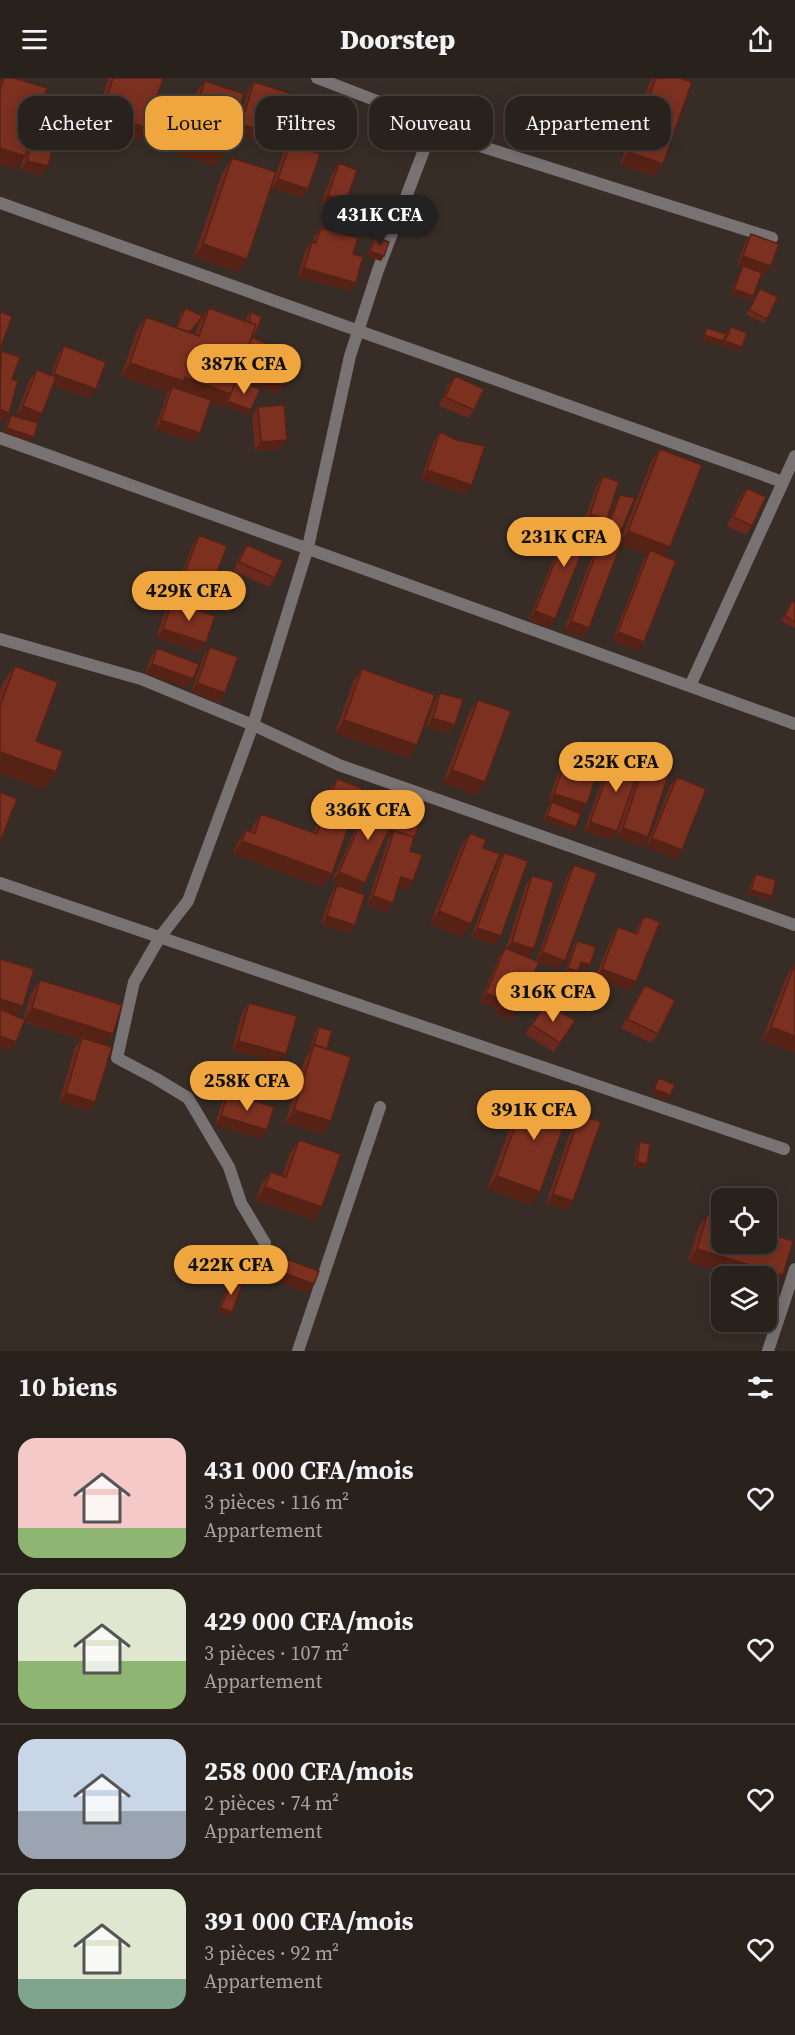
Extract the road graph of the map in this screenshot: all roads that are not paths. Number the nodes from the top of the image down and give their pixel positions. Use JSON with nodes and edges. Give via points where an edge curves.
{"nodes":[{"id":1,"x":317,"y":78,"type":"edge"},
{"id":2,"x":369,"y":98,"type":"edge"},
{"id":3,"x":424,"y":150,"type":"edge"},
{"id":4,"x":493,"y":150,"type":"edge"},
{"id":5,"x":0,"y":203,"type":"edge"},
{"id":6,"x":772,"y":238,"type":"dead end"},
{"id":7,"x":358,"y":331,"type":"junction"},
{"id":8,"x":0,"y":438,"type":"edge"},
{"id":9,"x":795,"y":456,"type":"edge"},
{"id":10,"x":783,"y":482,"type":"junction"},
{"id":11,"x":308,"y":547,"type":"junction"},
{"id":12,"x":0,"y":639,"type":"edge"},
{"id":13,"x":690,"y":686,"type":"junction"},
{"id":14,"x":795,"y":724,"type":"edge"},
{"id":15,"x":253,"y":725,"type":"junction"},
{"id":16,"x":0,"y":883,"type":"edge"},
{"id":17,"x":795,"y":925,"type":"edge"},
{"id":18,"x":160,"y":937,"type":"junction"},
{"id":19,"x":380,"y":1107,"type":"dead end"},
{"id":20,"x":784,"y":1149,"type":"dead end"},
{"id":21,"x":265,"y":1243,"type":"dead end"},
{"id":22,"x":795,"y":1269,"type":"edge"},
{"id":23,"x":298,"y":1351,"type":"edge"},
{"id":24,"x":768,"y":1351,"type":"edge"}],
"edges":[{"from":1,"to":2,"type":"street"},
{"from":3,"to":7,"type":"street"},
{"from":4,"to":6,"type":"street"},
{"from":5,"to":7,"type":"street"},
{"from":7,"to":10,"type":"street"},
{"from":7,"to":11,"type":"street"},
{"from":8,"to":11,"type":"street"},
{"from":9,"to":10,"type":"street"},
{"from":10,"to":13,"type":"street"},
{"from":11,"to":13,"type":"street"},
{"from":11,"to":15,"type":"street"},
{"from":12,"to":15,"type":"street","via":[[141,679]]},
{"from":13,"to":14,"type":"street"},
{"from":15,"to":17,"type":"street","via":[[339,765]]},
{"from":15,"to":18,"type":"street","via":[[188,901]]},
{"from":16,"to":18,"type":"street"},
{"from":18,"to":20,"type":"street"},
{"from":18,"to":21,"type":"street","via":[[134,982],[117,1058],[188,1098],[230,1167],[241,1203]]},
{"from":19,"to":23,"type":"street"},
{"from":22,"to":24,"type":"street"}]}
